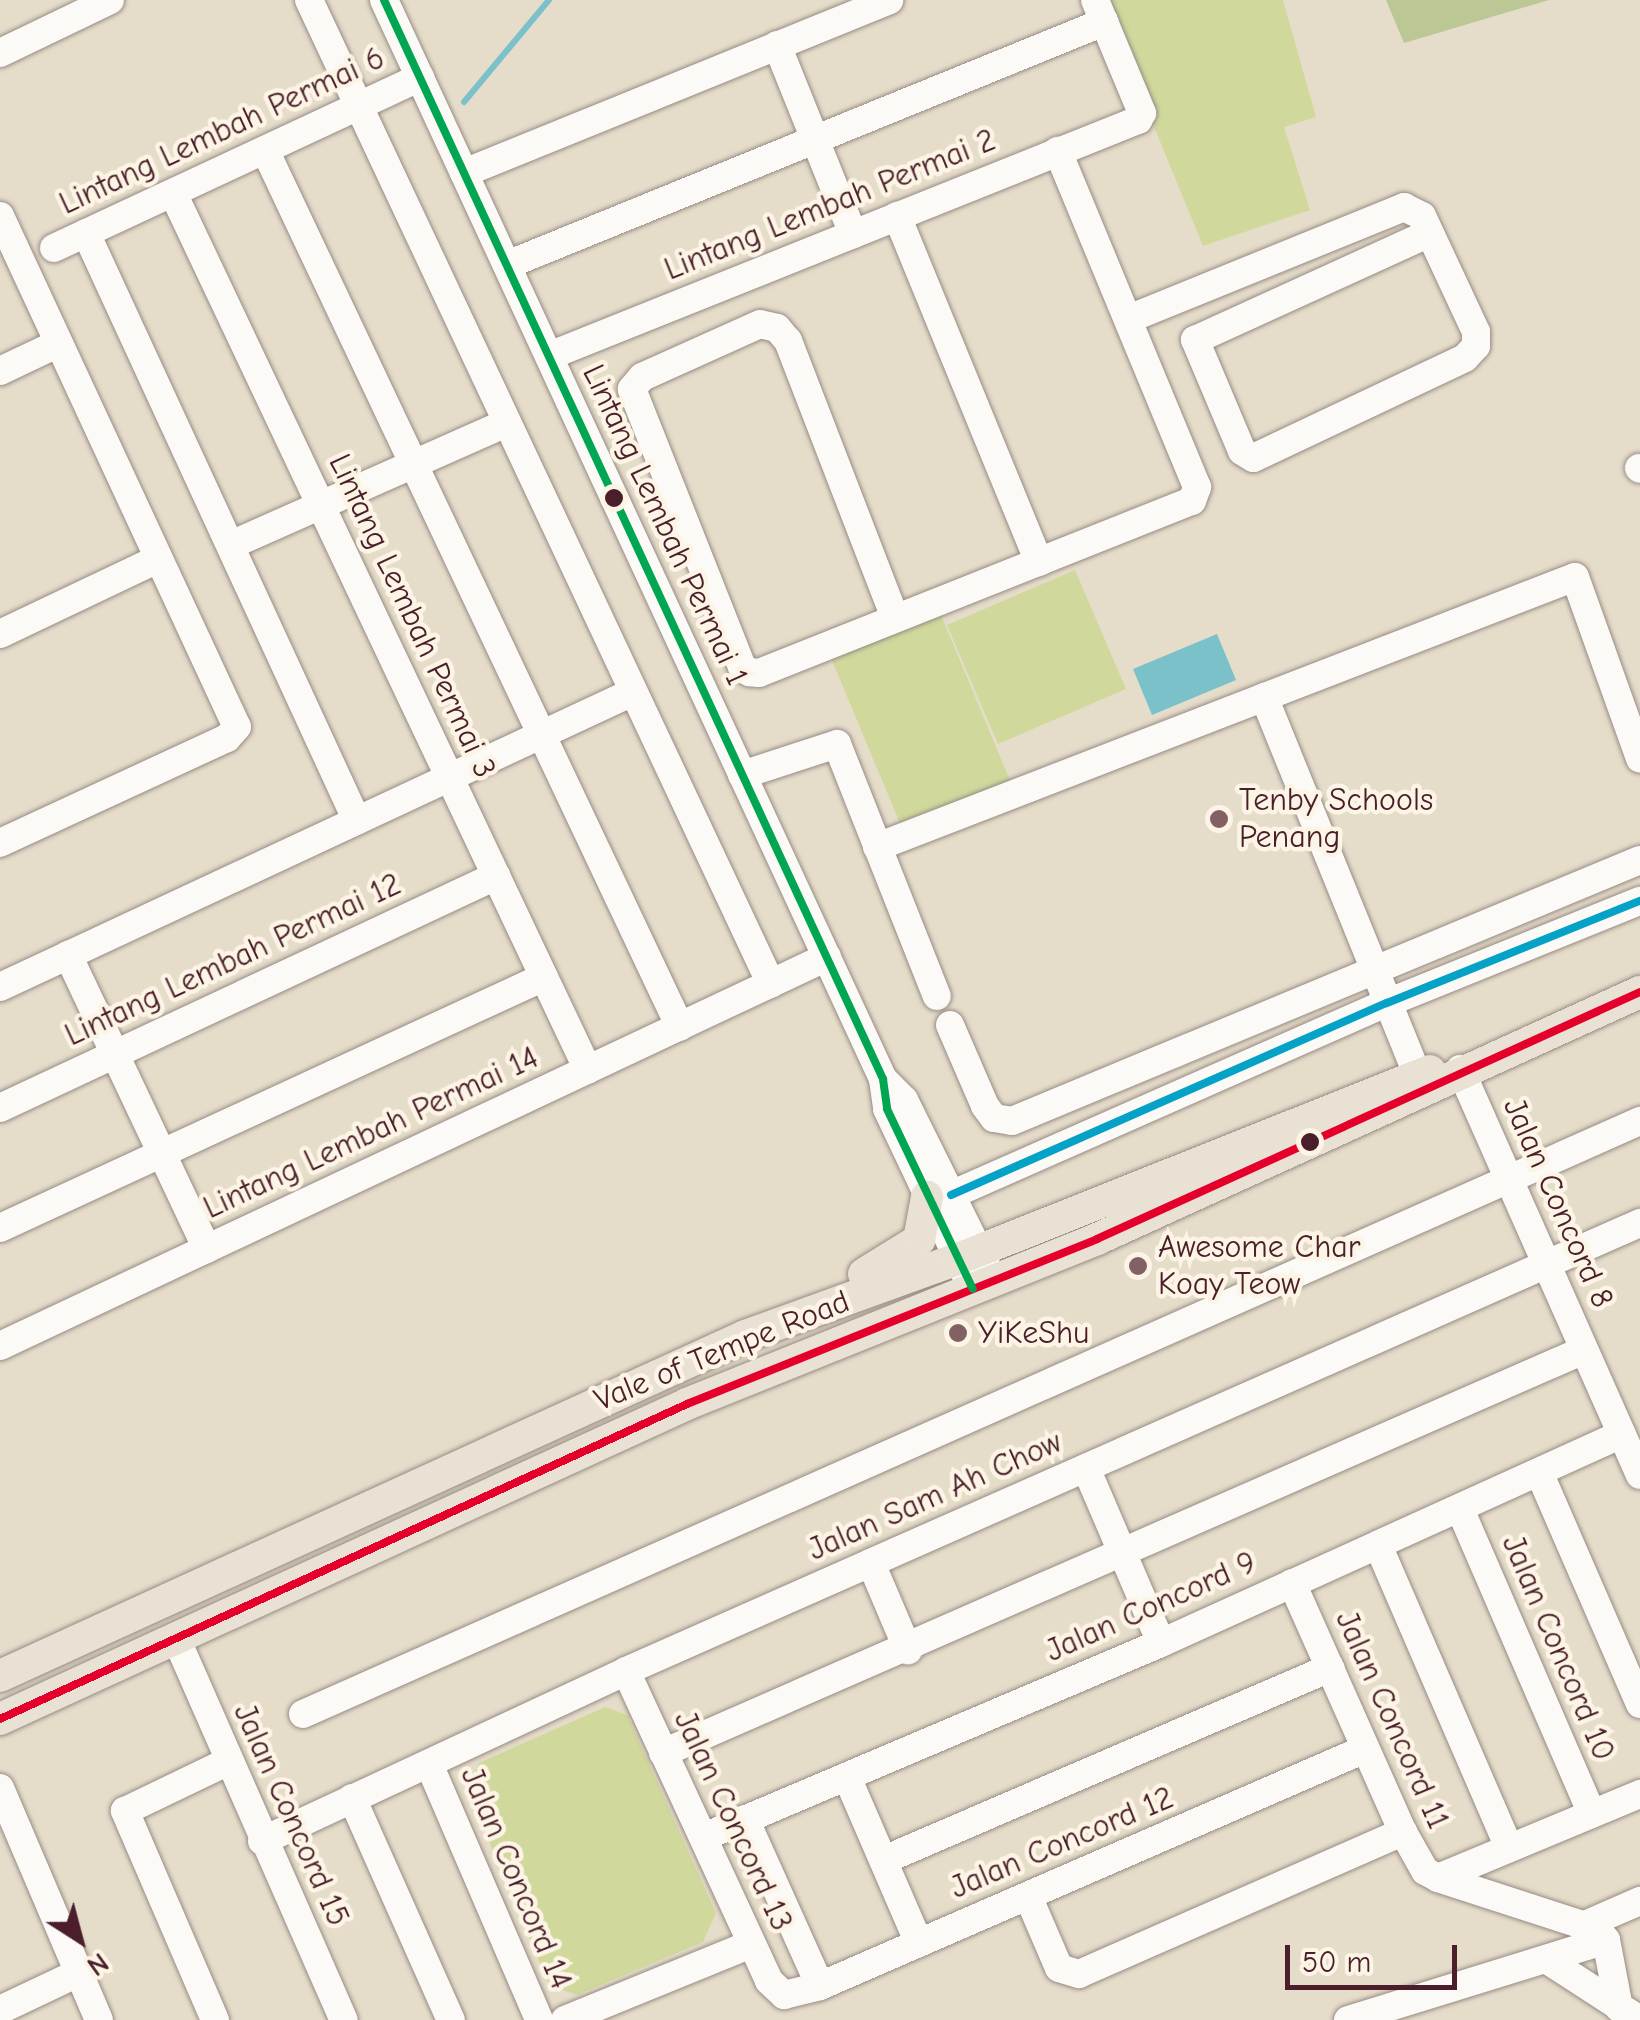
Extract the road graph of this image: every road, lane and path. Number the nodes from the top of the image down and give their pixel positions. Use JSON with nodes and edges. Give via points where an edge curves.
{"nodes":[{"id":1,"x":110,"y":0,"type":"edge"},
{"id":2,"x":309,"y":0,"type":"edge"},
{"id":3,"x":384,"y":0,"type":"edge"},
{"id":4,"x":890,"y":0,"type":"edge"},
{"id":5,"x":1100,"y":11,"type":"edge"},
{"id":6,"x":777,"y":46,"type":"junction"},
{"id":7,"x":0,"y":53,"type":"edge"},
{"id":8,"x":420,"y":77,"type":"junction"},
{"id":9,"x":357,"y":107,"type":"junction"},
{"id":10,"x":815,"y":139,"type":"junction"},
{"id":11,"x":265,"y":150,"type":"junction"},
{"id":12,"x":1058,"y":150,"type":"junction"},
{"id":13,"x":464,"y":173,"type":"junction"},
{"id":14,"x":173,"y":193,"type":"junction"},
{"id":15,"x":0,"y":216,"type":"edge"},
{"id":16,"x":897,"y":216,"type":"junction"},
{"id":17,"x":86,"y":233,"type":"junction"},
{"id":18,"x":1430,"y":233,"type":"junction"},
{"id":19,"x":854,"y":234,"type":"junction"},
{"id":20,"x":54,"y":248,"type":"dead end"},
{"id":21,"x":507,"y":266,"type":"junction"},
{"id":22,"x":1131,"y":318,"type":"junction"},
{"id":23,"x":59,"y":342,"type":"junction"},
{"id":24,"x":548,"y":356,"type":"junction"},
{"id":25,"x":0,"y":372,"type":"edge"},
{"id":26,"x":506,"y":423,"type":"junction"},
{"id":27,"x":413,"y":466,"type":"junction"},
{"id":28,"x":320,"y":504,"type":"junction"},
{"id":29,"x":230,"y":546,"type":"junction"},
{"id":30,"x":158,"y":559,"type":"junction"},
{"id":31,"x":1039,"y":562,"type":"junction"},
{"id":32,"x":895,"y":618,"type":"junction"},
{"id":33,"x":0,"y":634,"type":"edge"},
{"id":34,"x":633,"y":692,"type":"junction"},
{"id":35,"x":1264,"y":697,"type":"junction"},
{"id":36,"x":544,"y":734,"type":"junction"},
{"id":37,"x":1640,"y":759,"type":"edge"},
{"id":38,"x":742,"y":774,"type":"junction"},
{"id":39,"x":450,"y":778,"type":"junction"},
{"id":40,"x":357,"y":821,"type":"junction"},
{"id":41,"x":0,"y":844,"type":"edge"},
{"id":42,"x":878,"y":847,"type":"junction"},
{"id":43,"x":1640,"y":860,"type":"edge"},
{"id":44,"x":496,"y":876,"type":"junction"},
{"id":45,"x":1640,"y":900,"type":"edge"},
{"id":46,"x":1465,"y":933,"type":"junction"},
{"id":47,"x":68,"y":956,"type":"junction"},
{"id":48,"x":827,"y":957,"type":"junction"},
{"id":49,"x":1477,"y":966,"type":"junction"},
{"id":50,"x":1374,"y":970,"type":"junction"},
{"id":51,"x":544,"y":978,"type":"junction"},
{"id":52,"x":771,"y":984,"type":"junction"},
{"id":53,"x":0,"y":986,"type":"edge"},
{"id":54,"x":1640,"y":992,"type":"edge"},
{"id":55,"x":937,"y":996,"type":"dead end"},
{"id":56,"x":1386,"y":1003,"type":"junction"},
{"id":57,"x":950,"y":1025,"type":"dead end"},
{"id":58,"x":680,"y":1027,"type":"junction"},
{"id":59,"x":114,"y":1054,"type":"junction"},
{"id":60,"x":1460,"y":1069,"type":"junction"},
{"id":61,"x":588,"y":1070,"type":"junction"},
{"id":62,"x":1416,"y":1072,"type":"junction"},
{"id":63,"x":0,"y":1108,"type":"edge"},
{"id":64,"x":1640,"y":1120,"type":"edge"},
{"id":65,"x":162,"y":1153,"type":"junction"},
{"id":66,"x":1509,"y":1180,"type":"junction"},
{"id":67,"x":939,"y":1196,"type":"junction"},
{"id":68,"x":1639,"y":1226,"type":"edge"},
{"id":69,"x":0,"y":1228,"type":"edge"},
{"id":70,"x":208,"y":1249,"type":"junction"},
{"id":71,"x":968,"y":1255,"type":"junction"},
{"id":72,"x":1546,"y":1264,"type":"junction"},
{"id":73,"x":983,"y":1285,"type":"junction"},
{"id":74,"x":745,"y":1336,"type":"junction"},
{"id":75,"x":0,"y":1346,"type":"edge"},
{"id":76,"x":1584,"y":1350,"type":"junction"},
{"id":77,"x":1622,"y":1434,"type":"junction"},
{"id":78,"x":1086,"y":1468,"type":"junction"},
{"id":79,"x":1539,"y":1472,"type":"junction"},
{"id":80,"x":1640,"y":1476,"type":"edge"},
{"id":81,"x":1460,"y":1509,"type":"junction"},
{"id":82,"x":1378,"y":1545,"type":"junction"},
{"id":83,"x":1122,"y":1552,"type":"junction"},
{"id":84,"x":871,"y":1563,"type":"junction"},
{"id":85,"x":1292,"y":1583,"type":"junction"},
{"id":86,"x":176,"y":1638,"type":"junction"},
{"id":87,"x":1161,"y":1643,"type":"junction"},
{"id":88,"x":908,"y":1650,"type":"junction"},
{"id":89,"x":1330,"y":1668,"type":"junction"},
{"id":90,"x":626,"y":1671,"type":"junction"},
{"id":91,"x":0,"y":1676,"type":"edge"},
{"id":92,"x":1640,"y":1704,"type":"edge"},
{"id":93,"x":303,"y":1714,"type":"dead end"},
{"id":94,"x":0,"y":1719,"type":"edge"},
{"id":95,"x":1366,"y":1748,"type":"junction"},
{"id":96,"x":664,"y":1753,"type":"junction"},
{"id":97,"x":229,"y":1762,"type":"junction"},
{"id":98,"x":429,"y":1764,"type":"junction"},
{"id":99,"x":847,"y":1776,"type":"junction"},
{"id":100,"x":0,"y":1788,"type":"edge"},
{"id":101,"x":1640,"y":1794,"type":"edge"},
{"id":102,"x":352,"y":1798,"type":"junction"},
{"id":103,"x":1592,"y":1814,"type":"junction"},
{"id":104,"x":745,"y":1819,"type":"junction"},
{"id":105,"x":1403,"y":1832,"type":"junction"},
{"id":106,"x":704,"y":1837,"type":"junction"},
{"id":107,"x":262,"y":1841,"type":"junction"},
{"id":108,"x":1509,"y":1848,"type":"junction"},
{"id":109,"x":884,"y":1860,"type":"junction"},
{"id":110,"x":1438,"y":1878,"type":"junction"},
{"id":111,"x":1028,"y":1896,"type":"junction"},
{"id":112,"x":1640,"y":1901,"type":"edge"},
{"id":113,"x":1596,"y":1932,"type":"junction"},
{"id":114,"x":920,"y":1942,"type":"junction"},
{"id":115,"x":751,"y":1944,"type":"junction"},
{"id":116,"x":1549,"y":1961,"type":"junction"},
{"id":117,"x":80,"y":1972,"type":"junction"},
{"id":118,"x":820,"y":1986,"type":"junction"},
{"id":119,"x":784,"y":1995,"type":"joint"},
{"id":120,"x":0,"y":2010,"type":"edge"},
{"id":121,"x":1629,"y":2014,"type":"edge"},
{"id":122,"x":99,"y":2020,"type":"edge"},
{"id":123,"x":215,"y":2020,"type":"edge"},
{"id":124,"x":344,"y":2020,"type":"edge"},
{"id":125,"x":450,"y":2020,"type":"edge"},
{"id":126,"x":538,"y":2020,"type":"edge"},
{"id":127,"x":565,"y":2020,"type":"edge"},
{"id":128,"x":1348,"y":2020,"type":"edge"}],
"edges":[{"from":1,"to":7,"type":"street"},
{"from":2,"to":9,"type":"street"},
{"from":3,"to":8,"type":"street","name":"Lintang Lembah Permai 1"},
{"from":4,"to":6,"type":"street"},
{"from":5,"to":10,"type":"street"},
{"from":5,"to":12,"type":"street","name":"Lintang Lembah Permai 2","via":[[1142,113]]},
{"from":6,"to":10,"type":"street"},
{"from":6,"to":13,"type":"street"},
{"from":8,"to":9,"type":"street","name":"Lintang Lembah Permai 6"},
{"from":8,"to":13,"type":"street","name":"Lintang Lembah Permai 1"},
{"from":9,"to":11,"type":"street","name":"Lintang Lembah Permai 6"},
{"from":9,"to":26,"type":"street"},
{"from":10,"to":19,"type":"street"},
{"from":10,"to":21,"type":"street"},
{"from":11,"to":14,"type":"street","name":"Lintang Lembah Permai 6"},
{"from":11,"to":27,"type":"street"},
{"from":12,"to":16,"type":"street","name":"Lintang Lembah Permai 2"},
{"from":12,"to":22,"type":"street"},
{"from":13,"to":21,"type":"street","name":"Lintang Lembah Permai 1"},
{"from":14,"to":17,"type":"street","name":"Lintang Lembah Permai 6"},
{"from":14,"to":28,"type":"street","name":"Lintang Lembah Permai 3"},
{"from":15,"to":23,"type":"street"},
{"from":16,"to":19,"type":"street","name":"Lintang Lembah Permai 2"},
{"from":16,"to":31,"type":"street"},
{"from":17,"to":20,"type":"street","name":"Lintang Lembah Permai 6"},
{"from":17,"to":29,"type":"street"},
{"from":18,"to":18,"type":"street","via":[[1195,340],[1246,457],[1465,358],[1476,346]]},
{"from":18,"to":22,"type":"street","via":[[1415,208],[1404,206]]},
{"from":19,"to":24,"type":"street","name":"Lintang Lembah Permai 2"},
{"from":21,"to":24,"type":"street","name":"Lintang Lembah Permai 1"},
{"from":22,"to":31,"type":"street","via":[[1196,494]]},
{"from":23,"to":25,"type":"street"},
{"from":23,"to":30,"type":"street"},
{"from":24,"to":38,"type":"street","name":"Lintang Lembah Permai 1"},
{"from":26,"to":27,"type":"street"},
{"from":26,"to":34,"type":"street"},
{"from":27,"to":28,"type":"street"},
{"from":27,"to":36,"type":"street"},
{"from":28,"to":29,"type":"street"},
{"from":28,"to":39,"type":"street","name":"Lintang Lembah Permai 3"},
{"from":29,"to":40,"type":"street"},
{"from":30,"to":33,"type":"street"},
{"from":30,"to":41,"type":"street","via":[[236,726],[227,738]]},
{"from":31,"to":32,"type":"street"},
{"from":32,"to":32,"type":"street","via":[[759,674],[742,667],[634,402],[632,389],[642,377],[760,324],[776,328],[788,341]]},
{"from":34,"to":36,"type":"street"},
{"from":34,"to":52,"type":"street"},
{"from":35,"to":37,"type":"street","via":[[1574,577]]},
{"from":35,"to":42,"type":"street"},
{"from":35,"to":50,"type":"street"},
{"from":36,"to":39,"type":"street"},
{"from":36,"to":58,"type":"street"},
{"from":38,"to":42,"type":"street","via":[[836,744]]},
{"from":38,"to":48,"type":"street","name":"Lintang Lembah Permai 1"},
{"from":39,"to":40,"type":"street"},
{"from":39,"to":44,"type":"street","name":"Lintang Lembah Permai 3"},
{"from":40,"to":47,"type":"street"},
{"from":42,"to":55,"type":"street"},
{"from":43,"to":46,"type":"street"},
{"from":44,"to":51,"type":"street","name":"Lintang Lembah Permai 3"},
{"from":44,"to":59,"type":"street","name":"Lintang Lembah Permai 12"},
{"from":45,"to":49,"type":"street"},
{"from":46,"to":49,"type":"street"},
{"from":46,"to":50,"type":"street"},
{"from":47,"to":53,"type":"street"},
{"from":47,"to":59,"type":"street"},
{"from":48,"to":52,"type":"street","name":"Lintang Lembah Permai 14"},
{"from":48,"to":67,"type":"street","name":"Lintang Lembah Permai 1","via":[[884,1079],[886,1109]]},
{"from":49,"to":56,"type":"street"},
{"from":50,"to":56,"type":"street"},
{"from":50,"to":57,"type":"street","via":[[1012,1122],[994,1118],[984,1106]]},
{"from":51,"to":61,"type":"street","name":"Lintang Lembah Permai 3"},
{"from":51,"to":65,"type":"street"},
{"from":52,"to":58,"type":"street","name":"Lintang Lembah Permai 14"},
{"from":54,"to":60,"type":"main road","name":"Vale of Tempe Road"},
{"from":56,"to":62,"type":"street"},
{"from":56,"to":67,"type":"street"},
{"from":58,"to":61,"type":"street","name":"Lintang Lembah Permai 14"},
{"from":59,"to":63,"type":"street","name":"Lintang Lembah Permai 12"},
{"from":59,"to":65,"type":"street"},
{"from":60,"to":62,"type":"main road","name":"Vale of Tempe Road"},
{"from":60,"to":66,"type":"street","name":"Jalan Concord 8"},
{"from":60,"to":73,"type":"main road","name":"Vale of Tempe Road","via":[[1420,1094]]},
{"from":61,"to":70,"type":"street","name":"Lintang Lembah Permai 14"},
{"from":62,"to":71,"type":"main road","name":"Vale of Tempe Road"},
{"from":64,"to":66,"type":"street"},
{"from":65,"to":69,"type":"street"},
{"from":65,"to":70,"type":"street"},
{"from":66,"to":72,"type":"street","name":"Jalan Concord 8"},
{"from":66,"to":93,"type":"street"},
{"from":67,"to":71,"type":"street","name":"Lintang Lembah Permai 1"},
{"from":67,"to":74,"type":"main road","via":[[911,1249]]},
{"from":68,"to":72,"type":"street","name":"Jalan Sam Ah Chow"},
{"from":70,"to":75,"type":"street","name":"Lintang Lembah Permai 14"},
{"from":71,"to":73,"type":"street","name":"Lintang Lembah Permai 1"},
{"from":71,"to":74,"type":"main road","name":"Vale of Tempe Road"},
{"from":72,"to":76,"type":"street","name":"Jalan Concord 8"},
{"from":72,"to":78,"type":"street","name":"Jalan Sam Ah Chow"},
{"from":73,"to":86,"type":"main road","name":"Vale of Tempe Road","via":[[687,1404]]},
{"from":74,"to":91,"type":"main road","name":"Vale of Tempe Road"},
{"from":76,"to":77,"type":"street","name":"Jalan Concord 8"},
{"from":76,"to":83,"type":"street"},
{"from":77,"to":79,"type":"street","name":"Jalan Concord 9"},
{"from":77,"to":80,"type":"street","name":"Jalan Concord 8"},
{"from":78,"to":83,"type":"street"},
{"from":78,"to":84,"type":"street","name":"Jalan Sam Ah Chow"},
{"from":79,"to":81,"type":"street","name":"Jalan Concord 9"},
{"from":79,"to":92,"type":"street"},
{"from":81,"to":82,"type":"street","name":"Jalan Concord 9"},
{"from":81,"to":103,"type":"street","name":"Jalan Concord 10"},
{"from":82,"to":85,"type":"street","name":"Jalan Concord 9"},
{"from":82,"to":108,"type":"street"},
{"from":83,"to":87,"type":"street"},
{"from":83,"to":88,"type":"street"},
{"from":84,"to":88,"type":"street"},
{"from":84,"to":90,"type":"street","name":"Jalan Sam Ah Chow"},
{"from":85,"to":87,"type":"street","name":"Jalan Concord 9"},
{"from":85,"to":89,"type":"street","name":"Jalan Concord 11"},
{"from":86,"to":94,"type":"main road","name":"Vale of Tempe Road"},
{"from":86,"to":97,"type":"street","name":"Jalan Concord 15"},
{"from":87,"to":99,"type":"street","name":"Jalan Concord 9"},
{"from":88,"to":96,"type":"street"},
{"from":89,"to":95,"type":"street","name":"Jalan Concord 11"},
{"from":89,"to":109,"type":"street"},
{"from":90,"to":96,"type":"street","name":"Jalan Concord 13"},
{"from":90,"to":98,"type":"street","name":"Jalan Sam Ah Chow"},
{"from":95,"to":105,"type":"street","name":"Jalan Concord 11"},
{"from":95,"to":111,"type":"street","name":"Jalan Concord 12"},
{"from":96,"to":106,"type":"street","name":"Jalan Concord 13"},
{"from":97,"to":107,"type":"street","name":"Jalan Concord 15"},
{"from":97,"to":123,"type":"street","via":[[126,1811]]},
{"from":98,"to":102,"type":"street","name":"Jalan Sam Ah Chow"},
{"from":98,"to":126,"type":"street","name":"Jalan Concord 14"},
{"from":99,"to":104,"type":"street","name":"Jalan Concord 9"},
{"from":99,"to":109,"type":"street"},
{"from":100,"to":117,"type":"street"},
{"from":101,"to":103,"type":"street"},
{"from":102,"to":107,"type":"street","name":"Jalan Sam Ah Chow"},
{"from":102,"to":125,"type":"street"},
{"from":103,"to":108,"type":"street"},
{"from":104,"to":106,"type":"street","name":"Jalan Concord 9"},
{"from":104,"to":118,"type":"street"},
{"from":105,"to":110,"type":"street","name":"Jalan Concord 11","via":[[1425,1871]]},
{"from":105,"to":111,"type":"street","via":[[1079,1974],[1060,1968]]},
{"from":106,"to":115,"type":"street","name":"Jalan Concord 13"},
{"from":107,"to":124,"type":"street","name":"Jalan Concord 15"},
{"from":108,"to":110,"type":"street"},
{"from":109,"to":114,"type":"street"},
{"from":110,"to":113,"type":"street"},
{"from":111,"to":114,"type":"street","name":"Jalan Concord 12"},
{"from":112,"to":113,"type":"street"},
{"from":113,"to":116,"type":"street"},
{"from":113,"to":121,"type":"street"},
{"from":114,"to":118,"type":"street","name":"Jalan Concord 12"},
{"from":115,"to":119,"type":"street","name":"Jalan Concord 13"},
{"from":115,"to":127,"type":"street"},
{"from":116,"to":121,"type":"street"},
{"from":116,"to":128,"type":"street"},
{"from":117,"to":120,"type":"street"},
{"from":117,"to":122,"type":"street"},
{"from":118,"to":119,"type":"street","name":"Jalan Concord 12"}]}
